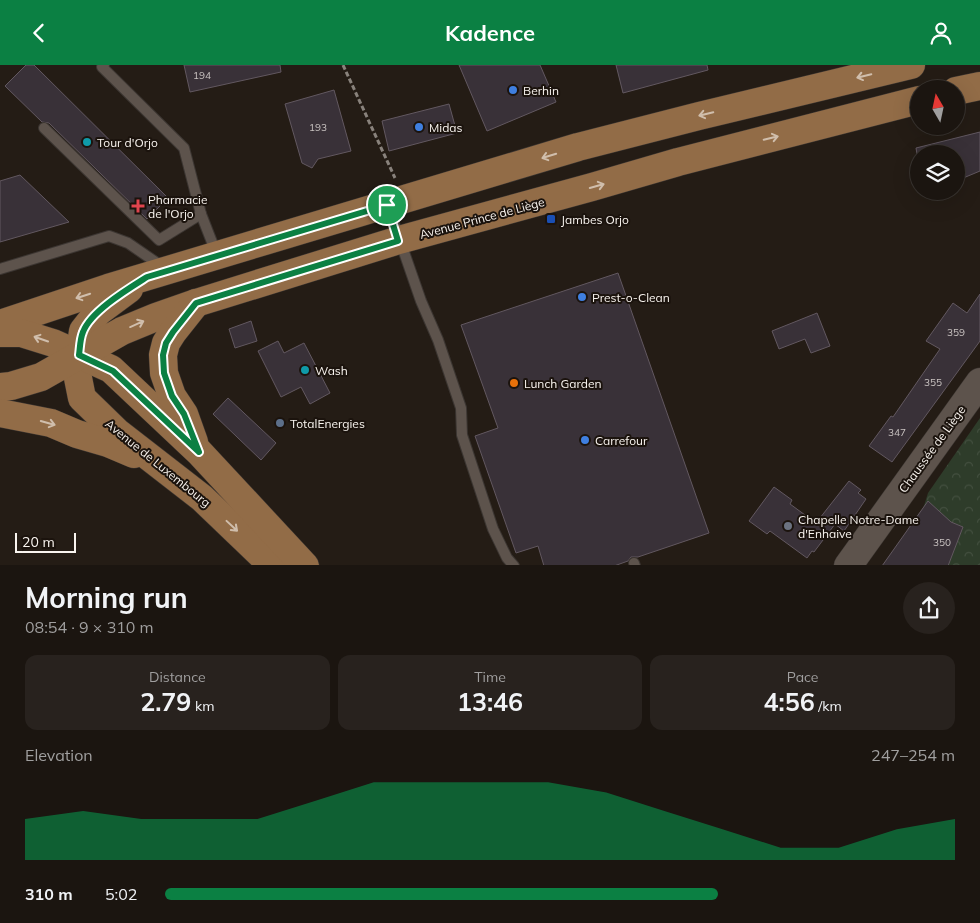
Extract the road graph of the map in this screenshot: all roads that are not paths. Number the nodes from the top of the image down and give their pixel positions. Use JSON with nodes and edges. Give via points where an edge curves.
{"nodes":[{"id":1,"x":104,"y":65,"type":"edge"},
{"id":2,"x":911,"y":65,"type":"edge"},
{"id":3,"x":980,"y":86,"type":"edge"},
{"id":4,"x":965,"y":89,"type":"edge"},
{"id":5,"x":910,"y":102,"type":"edge"},
{"id":6,"x":44,"y":128,"type":"dead end"},
{"id":7,"x":391,"y":193,"type":"junction"},
{"id":8,"x":201,"y":214,"type":"junction"},
{"id":9,"x":398,"y":241,"type":"junction"},
{"id":10,"x":217,"y":255,"type":"junction"},
{"id":11,"x":181,"y":266,"type":"junction"},
{"id":12,"x":0,"y":269,"type":"edge"},
{"id":13,"x":147,"y":277,"type":"junction"},
{"id":14,"x":196,"y":303,"type":"junction"},
{"id":15,"x":0,"y":323,"type":"edge"},
{"id":16,"x":0,"y":333,"type":"edge"},
{"id":17,"x":79,"y":355,"type":"junction"},
{"id":18,"x":980,"y":382,"type":"edge"},
{"id":19,"x":0,"y":387,"type":"edge"},
{"id":20,"x":0,"y":413,"type":"edge"},
{"id":21,"x":199,"y":452,"type":"junction"},
{"id":22,"x":154,"y":461,"type":"junction"},
{"id":23,"x":273,"y":565,"type":"edge"},
{"id":24,"x":306,"y":565,"type":"edge"},
{"id":25,"x":514,"y":565,"type":"edge"},
{"id":26,"x":848,"y":565,"type":"edge"}],
"edges":[{"from":1,"to":8,"type":"lane","via":[[102,67],[184,148]]},
{"from":2,"to":7,"type":"main road","one_way":true},
{"from":3,"to":4,"type":"main road"},
{"from":9,"to":5,"type":"main road","name":"Avenue Prince de Liège","one_way":true,"via":[[678,162]]},
{"from":6,"to":8,"type":"lane","via":[[159,240]]},
{"from":7,"to":9,"type":"lane"},
{"from":7,"to":10,"type":"main road"},
{"from":8,"to":10,"type":"lane"},
{"from":9,"to":14,"type":"main road","name":"Avenue Prince de Liège"},
{"from":9,"to":25,"type":"lane","via":[[461,408],[462,435],[493,529],[507,558]]},
{"from":10,"to":11,"type":"main road"},
{"from":11,"to":12,"type":"lane","via":[[157,263],[128,243],[109,236]]},
{"from":11,"to":13,"type":"main road"},
{"from":13,"to":15,"type":"main road","one_way":true},
{"from":13,"to":17,"type":"main road","name":"Avenue de Luxembourg","via":[[98,312],[83,331]]},
{"from":17,"to":14,"type":"main road","name":"Avenue Prince de Liège","one_way":true,"via":[[122,331]]},
{"from":14,"to":21,"type":"main road","via":[[166,343],[163,355],[164,373],[172,396],[184,414]]},
{"from":17,"to":16,"type":"main road","one_way":true,"via":[[21,333]]},
{"from":17,"to":19,"type":"main road","name":"Avenue Prince de Liège","via":[[41,377]]},
{"from":17,"to":21,"type":"main road","via":[[113,371]]},
{"from":17,"to":22,"type":"main road","name":"Avenue de Luxembourg","via":[[77,373],[82,398],[117,432]]},
{"from":18,"to":26,"type":"street","name":"Chaussée de Liège"},
{"from":20,"to":22,"type":"main road","one_way":true,"via":[[51,423]]},
{"from":21,"to":24,"type":"main road"},
{"from":22,"to":23,"type":"main road","name":"Avenue de Luxembourg","one_way":true,"via":[[202,498]]}]}
